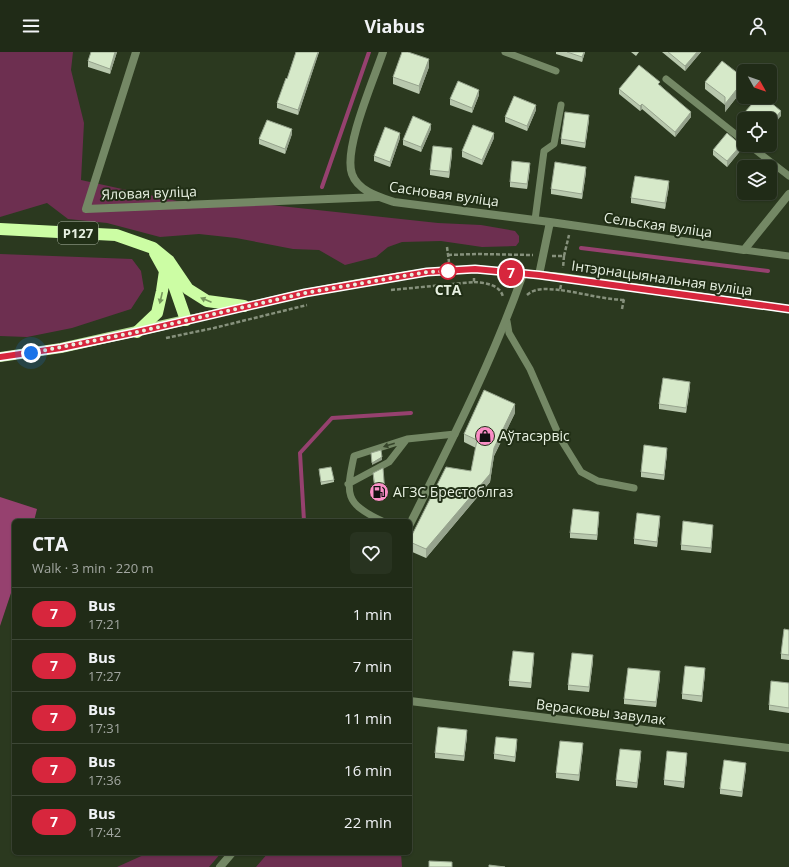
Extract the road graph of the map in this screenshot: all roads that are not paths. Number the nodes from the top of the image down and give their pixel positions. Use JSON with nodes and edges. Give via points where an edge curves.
{"nodes":[{"id":1,"x":136,"y":52,"type":"edge"},
{"id":2,"x":383,"y":52,"type":"edge"},
{"id":3,"x":505,"y":52,"type":"edge"},
{"id":4,"x":556,"y":71,"type":"dead end"},
{"id":5,"x":666,"y":79,"type":"dead end"},
{"id":6,"x":561,"y":105,"type":"dead end"},
{"id":7,"x":737,"y":135,"type":"edge"},
{"id":8,"x":759,"y":152,"type":"edge"},
{"id":9,"x":789,"y":176,"type":"edge"},
{"id":10,"x":789,"y":194,"type":"edge"},
{"id":11,"x":378,"y":197,"type":"junction"},
{"id":12,"x":535,"y":220,"type":"junction"},
{"id":13,"x":550,"y":222,"type":"junction"},
{"id":14,"x":0,"y":229,"type":"edge"},
{"id":15,"x":153,"y":248,"type":"junction"},
{"id":16,"x":744,"y":250,"type":"junction"},
{"id":17,"x":789,"y":256,"type":"edge"},
{"id":18,"x":523,"y":274,"type":"junction"},
{"id":19,"x":539,"y":275,"type":"junction"},
{"id":20,"x":244,"y":306,"type":"junction"},
{"id":21,"x":789,"y":309,"type":"edge"},
{"id":22,"x":186,"y":320,"type":"junction"},
{"id":23,"x":507,"y":321,"type":"junction"},
{"id":24,"x":137,"y":332,"type":"junction"},
{"id":25,"x":0,"y":357,"type":"edge"},
{"id":26,"x":455,"y":434,"type":"junction"},
{"id":27,"x":407,"y":439,"type":"junction"},
{"id":28,"x":348,"y":484,"type":"junction"},
{"id":29,"x":634,"y":488,"type":"dead end"},
{"id":30,"x":378,"y":519,"type":"edge"},
{"id":31,"x":412,"y":520,"type":"edge"},
{"id":32,"x":412,"y":701,"type":"edge"},
{"id":33,"x":789,"y":748,"type":"edge"},
{"id":34,"x":230,"y":855,"type":"edge"},
{"id":35,"x":220,"y":867,"type":"edge"}],
"edges":[{"from":1,"to":11,"type":"street","name":"Яловая вуліца","via":[[86,209]]},
{"from":2,"to":11,"type":"street","name":"Сасновая вуліца","via":[[349,160],[352,175],[365,190]]},
{"from":3,"to":4,"type":"lane"},
{"from":5,"to":7,"type":"lane"},
{"from":6,"to":12,"type":"lane","via":[[554,144],[544,151]]},
{"from":8,"to":9,"type":"lane"},
{"from":10,"to":16,"type":"street"},
{"from":11,"to":12,"type":"street","name":"Сасновая вуліца","via":[[394,202]]},
{"from":12,"to":13,"type":"street","name":"Сасновая вуліца"},
{"from":13,"to":16,"type":"street","name":"Сельская вуліца"},
{"from":13,"to":19,"type":"street"},
{"from":14,"to":15,"type":"highway","number":"Р127","via":[[116,235]]},
{"from":20,"to":15,"type":"highway","number":"Р127","one_way":true,"via":[[207,301],[188,289],[170,261]]},
{"from":15,"to":22,"type":"highway","via":[[165,262]]},
{"from":15,"to":24,"type":"highway","one_way":true,"via":[[164,271],[162,291],[157,313]]},
{"from":16,"to":17,"type":"lane"},
{"from":18,"to":19,"type":"main road","name":"Інтэрнацыянальная вуліца"},
{"from":18,"to":20,"type":"main road","name":"Інтэрнацыянальная вуліца","number":"Р127","via":[[475,269],[427,272]]},
{"from":18,"to":23,"type":"street"},
{"from":19,"to":21,"type":"main road","name":"Інтэрнацыянальная вуліца"},
{"from":20,"to":22,"type":"main road","number":"Р127"},
{"from":22,"to":24,"type":"main road","number":"Р127"},
{"from":23,"to":26,"type":"street"},
{"from":23,"to":29,"type":"lane","via":[[509,333],[530,369],[560,438],[582,472],[598,481]]},
{"from":24,"to":25,"type":"main road","number":"Р127","via":[[61,348]]},
{"from":26,"to":27,"type":"lane"},
{"from":26,"to":31,"type":"street"},
{"from":27,"to":28,"type":"lane","via":[[389,462]]},
{"from":27,"to":28,"type":"lane","one_way":true,"via":[[354,456]]},
{"from":28,"to":30,"type":"lane","via":[[352,501],[365,513]]},
{"from":32,"to":33,"type":"street","name":"Верасковы завулак"},
{"from":34,"to":35,"type":"street"}]}
